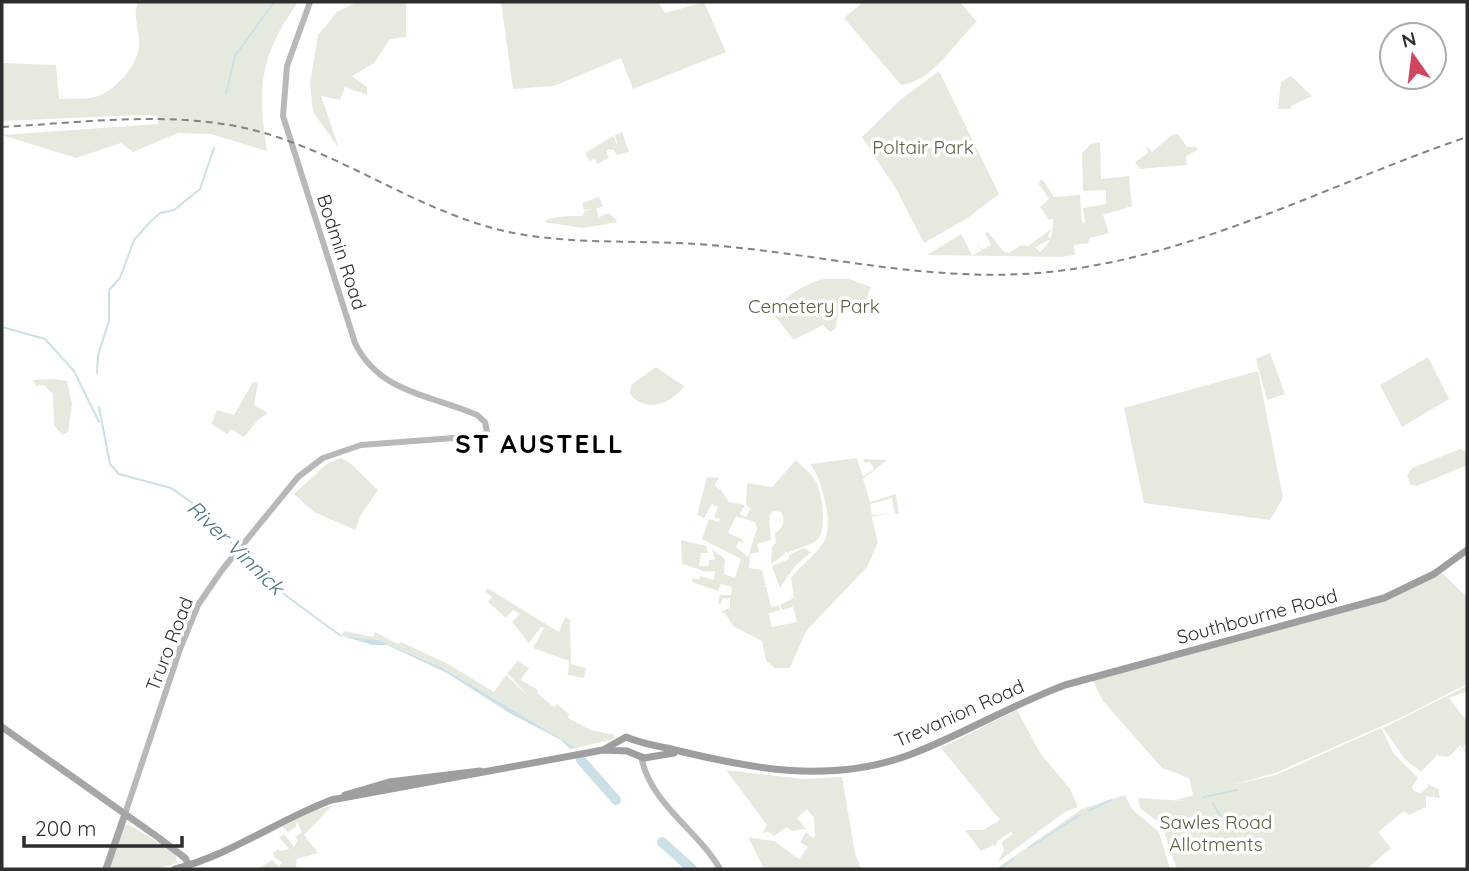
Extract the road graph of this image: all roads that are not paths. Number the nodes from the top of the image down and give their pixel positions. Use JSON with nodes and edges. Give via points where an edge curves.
{"nodes":[{"id":1,"x":310,"y":2,"type":"edge"},
{"id":2,"x":480,"y":436,"type":"joint"},
{"id":3,"x":1467,"y":550,"type":"edge"},
{"id":4,"x":1046,"y":692,"type":"joint"},
{"id":5,"x":2,"y":727,"type":"edge"},
{"id":6,"x":647,"y":746,"type":"junction"},
{"id":7,"x":623,"y":748,"type":"junction"},
{"id":8,"x":678,"y":752,"type":"junction"},
{"id":9,"x":640,"y":756,"type":"junction"},
{"id":10,"x":650,"y":756,"type":"junction"},
{"id":11,"x":646,"y":777,"type":"junction"},
{"id":12,"x":419,"y":781,"type":"junction"},
{"id":13,"x":331,"y":800,"type":"junction"},
{"id":14,"x":125,"y":814,"type":"junction"},
{"id":15,"x":189,"y":865,"type":"junction"},
{"id":16,"x":106,"y":869,"type":"edge"},
{"id":17,"x":174,"y":869,"type":"edge"},
{"id":18,"x":720,"y":869,"type":"edge"}],
"edges":[{"from":1,"to":2,"type":"main road","name":"Bodmin Road","via":[[287,66],[283,116],[355,343],[368,366],[384,379],[480,417],[488,430]]},
{"from":2,"to":14,"type":"main road","name":"Truro Road","via":[[368,444],[323,458],[298,477],[198,605]]},
{"from":3,"to":4,"type":"highway","name":"Southbourne Road","via":[[1434,574],[1384,598]]},
{"from":4,"to":8,"type":"highway","name":"Trevanion Road","via":[[937,744],[857,770],[773,770]]},
{"from":5,"to":14,"type":"main road"},
{"from":6,"to":7,"type":"highway","name":"Trevanion Road","via":[[630,739],[632,747]]},
{"from":6,"to":8,"type":"highway","name":"Trevanion Road"},
{"from":6,"to":9,"type":"highway","via":[[640,749]]},
{"from":6,"to":10,"type":"highway"},
{"from":7,"to":9,"type":"highway"},
{"from":7,"to":12,"type":"highway"},
{"from":8,"to":10,"type":"highway"},
{"from":9,"to":10,"type":"highway"},
{"from":9,"to":11,"type":"main road"},
{"from":10,"to":11,"type":"main road"},
{"from":11,"to":18,"type":"main road"},
{"from":12,"to":13,"type":"highway"},
{"from":12,"to":13,"type":"highway","via":[[389,782]]},
{"from":13,"to":15,"type":"highway"},
{"from":14,"to":15,"type":"main road"},
{"from":14,"to":16,"type":"main road","name":"Truro Road"},
{"from":15,"to":17,"type":"highway"}]}
